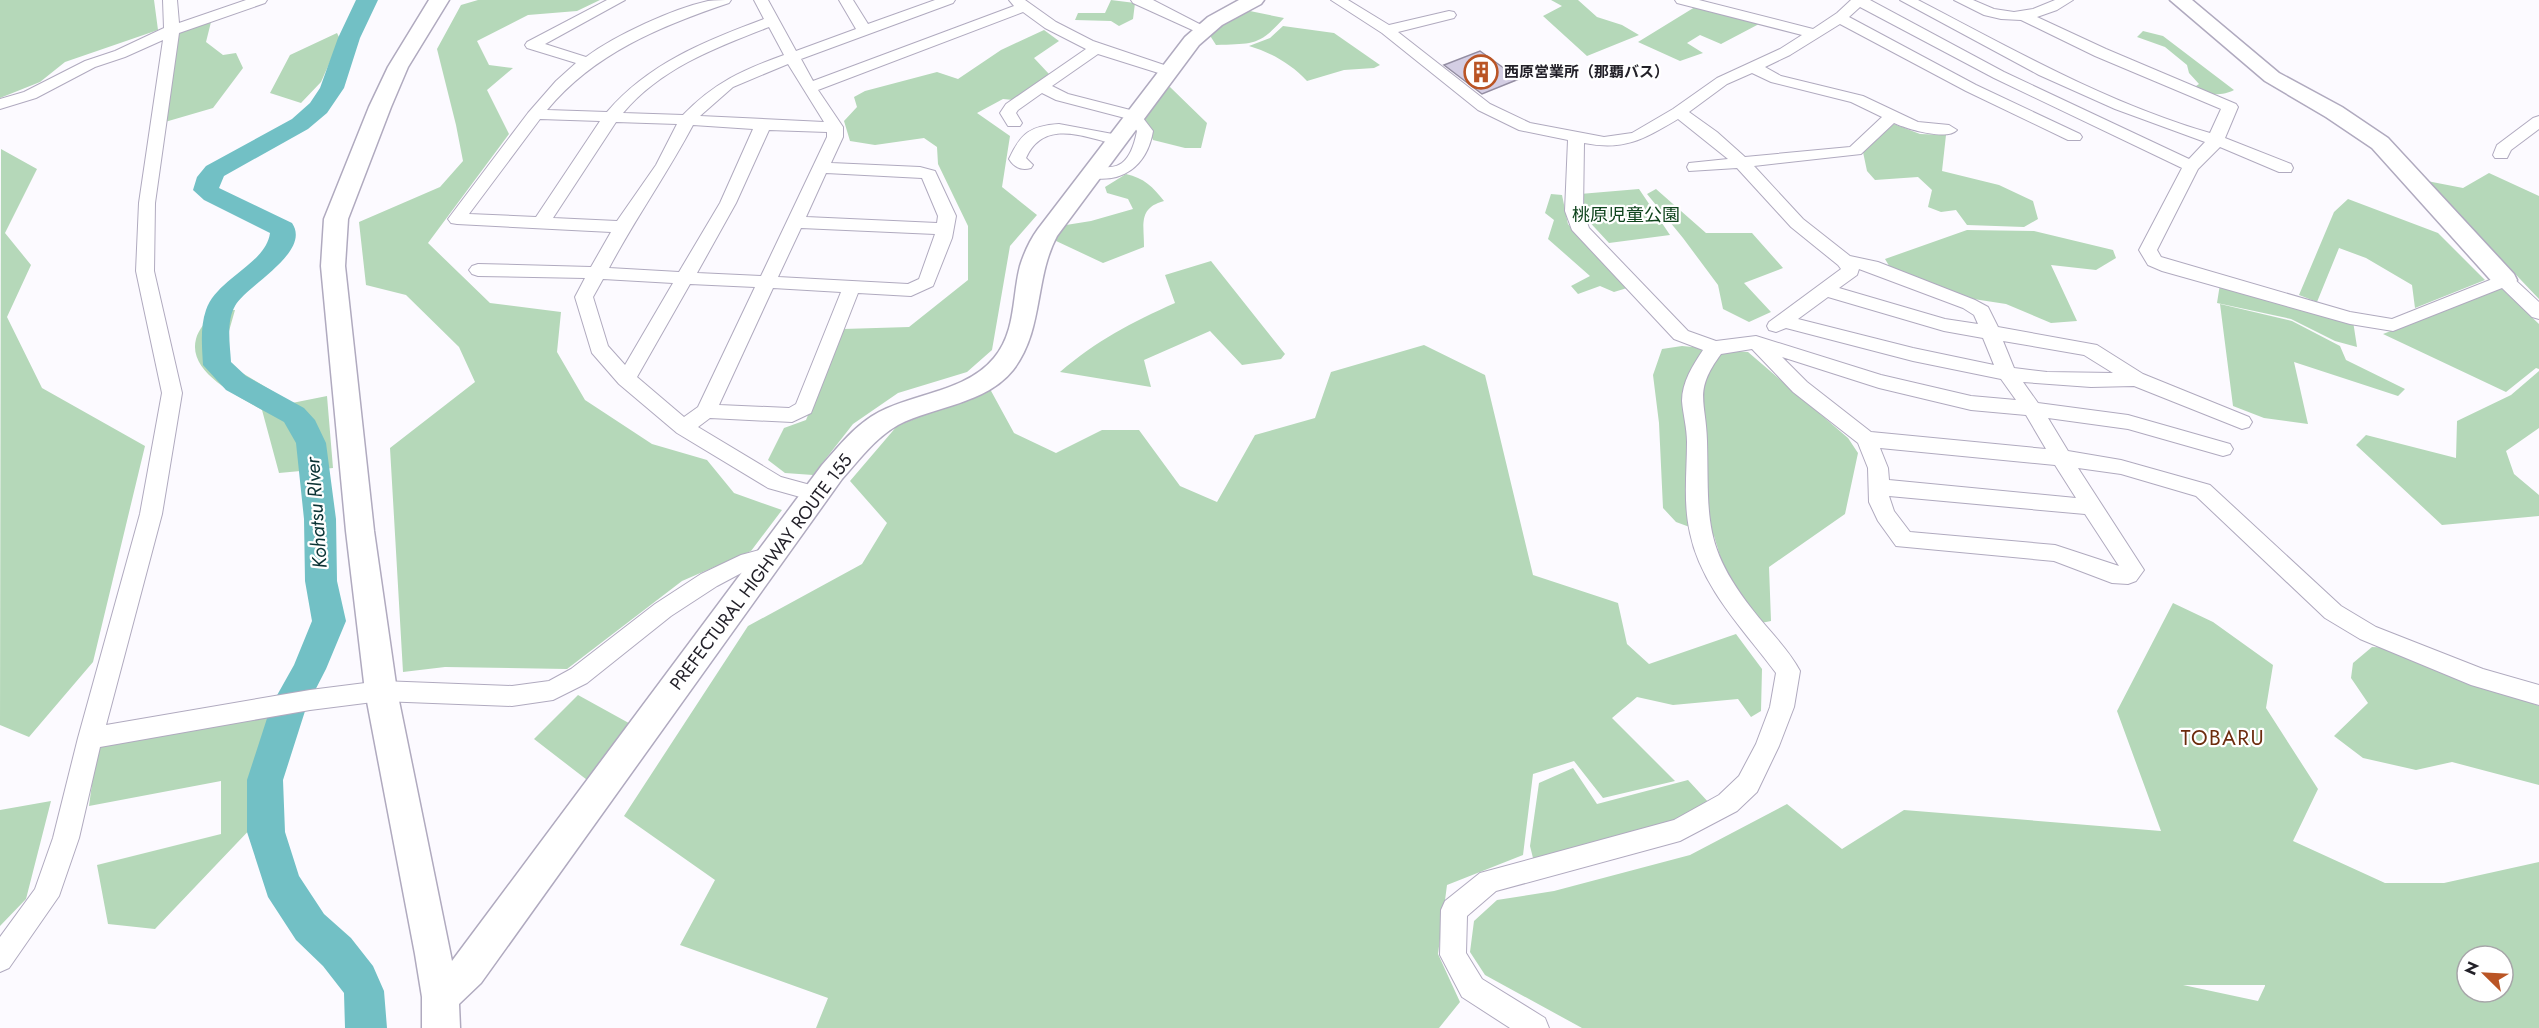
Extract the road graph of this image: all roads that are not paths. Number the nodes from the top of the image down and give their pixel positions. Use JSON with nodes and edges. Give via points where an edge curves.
{"nodes":[{"id":1,"x":170,"y":0,"type":"edge"},
{"id":2,"x":260,"y":0,"type":"edge"},
{"id":3,"x":439,"y":0,"type":"edge"},
{"id":4,"x":618,"y":0,"type":"edge"},
{"id":5,"x":724,"y":0,"type":"edge"},
{"id":6,"x":761,"y":0,"type":"edge"},
{"id":7,"x":846,"y":0,"type":"edge"},
{"id":8,"x":1138,"y":0,"type":"edge"},
{"id":9,"x":1338,"y":0,"type":"edge"},
{"id":10,"x":1682,"y":0,"type":"edge"},
{"id":11,"x":1907,"y":0,"type":"edge"},
{"id":12,"x":1961,"y":0,"type":"edge"},
{"id":13,"x":2066,"y":0,"type":"edge"},
{"id":14,"x":2180,"y":0,"type":"edge"},
{"id":15,"x":939,"y":1,"type":"edge"},
{"id":16,"x":1242,"y":3,"type":"edge"},
{"id":17,"x":1024,"y":4,"type":"edge"},
{"id":18,"x":1356,"y":5,"type":"edge"},
{"id":19,"x":1449,"y":15,"type":"dead end"},
{"id":20,"x":2024,"y":16,"type":"junction"},
{"id":21,"x":1840,"y":18,"type":"junction"},
{"id":22,"x":772,"y":21,"type":"junction"},
{"id":23,"x":172,"y":30,"type":"junction"},
{"id":24,"x":1204,"y":30,"type":"junction"},
{"id":25,"x":1387,"y":30,"type":"junction"},
{"id":26,"x":865,"y":31,"type":"junction"},
{"id":27,"x":1815,"y":34,"type":"junction"},
{"id":28,"x":1095,"y":49,"type":"junction"},
{"id":29,"x":792,"y":59,"type":"junction"},
{"id":30,"x":588,"y":62,"type":"junction"},
{"id":31,"x":1753,"y":67,"type":"junction"},
{"id":32,"x":1168,"y":71,"type":"junction"},
{"id":33,"x":1042,"y":87,"type":"junction"},
{"id":34,"x":809,"y":88,"type":"junction"},
{"id":35,"x":0,"y":105,"type":"edge"},
{"id":36,"x":1679,"y":112,"type":"junction"},
{"id":37,"x":538,"y":114,"type":"junction"},
{"id":38,"x":611,"y":116,"type":"junction"},
{"id":39,"x":1892,"y":116,"type":"junction"},
{"id":40,"x":688,"y":119,"type":"junction"},
{"id":41,"x":2539,"y":121,"type":"edge"},
{"id":42,"x":1014,"y":123,"type":"dead end"},
{"id":43,"x":763,"y":125,"type":"junction"},
{"id":44,"x":1129,"y":125,"type":"junction"},
{"id":45,"x":836,"y":127,"type":"junction"},
{"id":46,"x":1949,"y":130,"type":"dead end"},
{"id":47,"x":2074,"y":137,"type":"dead end"},
{"id":48,"x":1576,"y":138,"type":"junction"},
{"id":49,"x":2216,"y":141,"type":"junction"},
{"id":50,"x":2501,"y":155,"type":"dead end"},
{"id":51,"x":1741,"y":162,"type":"junction"},
{"id":52,"x":1025,"y":165,"type":"dead end"},
{"id":53,"x":2191,"y":166,"type":"junction"},
{"id":54,"x":1695,"y":167,"type":"dead end"},
{"id":55,"x":820,"y":168,"type":"junction"},
{"id":56,"x":2285,"y":168,"type":"dead end"},
{"id":57,"x":795,"y":222,"type":"junction"},
{"id":58,"x":541,"y":223,"type":"junction"},
{"id":59,"x":622,"y":227,"type":"junction"},
{"id":60,"x":945,"y":230,"type":"junction"},
{"id":61,"x":1845,"y":261,"type":"junction"},
{"id":62,"x":478,"y":270,"type":"dead end"},
{"id":63,"x":596,"y":273,"type":"junction"},
{"id":64,"x":684,"y":277,"type":"junction"},
{"id":65,"x":2505,"y":280,"type":"junction"},
{"id":66,"x":768,"y":282,"type":"junction"},
{"id":67,"x":852,"y":286,"type":"junction"},
{"id":68,"x":1824,"y":291,"type":"junction"},
{"id":69,"x":2539,"y":313,"type":"edge"},
{"id":70,"x":1782,"y":321,"type":"junction"},
{"id":71,"x":1989,"y":333,"type":"junction"},
{"id":72,"x":1756,"y":342,"type":"junction"},
{"id":73,"x":1715,"y":348,"type":"junction"},
{"id":74,"x":2007,"y":373,"type":"junction"},
{"id":75,"x":626,"y":379,"type":"junction"},
{"id":76,"x":2136,"y":379,"type":"junction"},
{"id":77,"x":2032,"y":409,"type":"junction"},
{"id":78,"x":706,"y":411,"type":"junction"},
{"id":79,"x":2242,"y":422,"type":"dead end"},
{"id":80,"x":684,"y":428,"type":"junction"},
{"id":81,"x":1866,"y":439,"type":"junction"},
{"id":82,"x":2223,"y":449,"type":"dead end"},
{"id":83,"x":2063,"y":458,"type":"junction"},
{"id":84,"x":1878,"y":487,"type":"junction"},
{"id":85,"x":819,"y":494,"type":"junction"},
{"id":86,"x":2089,"y":503,"type":"junction"},
{"id":87,"x":771,"y":555,"type":"junction"},
{"id":88,"x":381,"y":691,"type":"junction"},
{"id":89,"x":2539,"y":695,"type":"edge"},
{"id":90,"x":90,"y":738,"type":"junction"},
{"id":91,"x":0,"y":959,"type":"edge"},
{"id":92,"x":440,"y":1013,"type":"edge"},
{"id":93,"x":1534,"y":1028,"type":"edge"}],
"edges":[{"from":1,"to":23,"type":"street"},
{"from":2,"to":23,"type":"street"},
{"from":3,"to":88,"type":"main road","name":"PREFECTURAL HIGHWAY ROUTE 155","via":[[398,67],[380,106],[336,219],[334,240],[333,267],[360,531]]},
{"from":4,"to":30,"type":"street","via":[[532,45]]},
{"from":5,"to":30,"type":"street","via":[[634,36]]},
{"from":6,"to":22,"type":"street"},
{"from":7,"to":26,"type":"street"},
{"from":8,"to":24,"type":"street","via":[[1159,5],[1183,22]]},
{"from":9,"to":18,"type":"street"},
{"from":10,"to":27,"type":"street"},
{"from":11,"to":49,"type":"street","via":[[2044,72]]},
{"from":12,"to":20,"type":"street","via":[[1991,15]]},
{"from":13,"to":20,"type":"street"},
{"from":14,"to":65,"type":"main road","via":[[2272,77],[2380,143]]},
{"from":15,"to":26,"type":"street"},
{"from":16,"to":24,"type":"main road","name":"PREFECTURAL HIGHWAY ROUTE 155"},
{"from":17,"to":28,"type":"street"},
{"from":17,"to":34,"type":"street"},
{"from":18,"to":25,"type":"street"},
{"from":19,"to":25,"type":"street"},
{"from":20,"to":49,"type":"street","via":[[2061,36],[2230,107]]},
{"from":21,"to":27,"type":"street"},
{"from":21,"to":47,"type":"street","via":[[1971,88]]},
{"from":21,"to":53,"type":"street","via":[[1859,0],[1999,75]]},
{"from":22,"to":29,"type":"street"},
{"from":22,"to":38,"type":"street","via":[[706,46],[667,67],[637,89]]},
{"from":23,"to":35,"type":"street"},
{"from":23,"to":90,"type":"street","via":[[147,202],[145,271],[172,393],[151,514]]},
{"from":24,"to":32,"type":"main road","name":"PREFECTURAL HIGHWAY ROUTE 155"},
{"from":25,"to":48,"type":"street","via":[[1484,107],[1524,127]]},
{"from":26,"to":29,"type":"street"},
{"from":27,"to":31,"type":"street"},
{"from":28,"to":32,"type":"street"},
{"from":28,"to":33,"type":"street"},
{"from":29,"to":34,"type":"street"},
{"from":29,"to":40,"type":"street","via":[[728,84]]},
{"from":30,"to":37,"type":"street","via":[[562,83]]},
{"from":31,"to":36,"type":"street","via":[[1722,81]]},
{"from":31,"to":39,"type":"street","via":[[1776,79],[1857,99]]},
{"from":32,"to":44,"type":"main road","name":"PREFECTURAL HIGHWAY ROUTE 155"},
{"from":33,"to":42,"type":"street","via":[[1009,110]]},
{"from":33,"to":44,"type":"street"},
{"from":34,"to":45,"type":"street"},
{"from":36,"to":48,"type":"street","via":[[1636,137],[1604,142]]},
{"from":36,"to":51,"type":"street"},
{"from":37,"to":38,"type":"street"},
{"from":37,"to":58,"type":"street","via":[[457,219]]},
{"from":38,"to":40,"type":"street"},
{"from":38,"to":58,"type":"street"},
{"from":39,"to":46,"type":"street","via":[[1914,126]]},
{"from":39,"to":51,"type":"street","via":[[1855,151]]},
{"from":40,"to":43,"type":"street"},
{"from":40,"to":59,"type":"street","via":[[664,165]]},
{"from":41,"to":50,"type":"street","via":[[2503,148]]},
{"from":43,"to":45,"type":"street"},
{"from":43,"to":64,"type":"street","via":[[728,203]]},
{"from":44,"to":52,"type":"street","via":[[1036,131],[1017,159]]},
{"from":44,"to":85,"type":"main road","name":"PREFECTURAL HIGHWAY ROUTE 155","via":[[1035,249],[1023,325],[1003,366],[971,386],[879,425],[839,465]]},
{"from":45,"to":55,"type":"street"},
{"from":48,"to":73,"type":"street","via":[[1574,211],[1581,230],[1681,335]]},
{"from":49,"to":53,"type":"street"},
{"from":49,"to":56,"type":"street"},
{"from":51,"to":54,"type":"street"},
{"from":51,"to":61,"type":"street","via":[[1797,223]]},
{"from":53,"to":65,"type":"street","via":[[2148,250],[2154,261],[2168,267],[2350,318],[2392,325]]},
{"from":55,"to":57,"type":"street"},
{"from":55,"to":60,"type":"street","via":[[929,175],[947,216]]},
{"from":57,"to":60,"type":"street"},
{"from":57,"to":66,"type":"street"},
{"from":58,"to":59,"type":"street"},
{"from":59,"to":63,"type":"street"},
{"from":60,"to":67,"type":"street","via":[[927,282],[911,290]]},
{"from":61,"to":68,"type":"street","via":[[1851,271]]},
{"from":61,"to":71,"type":"street","via":[[1872,266],[1970,304],[1982,311]]},
{"from":62,"to":63,"type":"street"},
{"from":63,"to":64,"type":"street"},
{"from":63,"to":75,"type":"street","via":[[584,297],[599,348]]},
{"from":64,"to":66,"type":"street"},
{"from":64,"to":75,"type":"street"},
{"from":65,"to":69,"type":"street"},
{"from":66,"to":67,"type":"street"},
{"from":66,"to":78,"type":"street"},
{"from":67,"to":78,"type":"street","via":[[804,408],[792,415]]},
{"from":68,"to":70,"type":"street"},
{"from":68,"to":71,"type":"street","via":[[1944,325]]},
{"from":70,"to":72,"type":"street"},
{"from":70,"to":74,"type":"street"},
{"from":71,"to":74,"type":"street"},
{"from":71,"to":76,"type":"street","via":[[2090,350]]},
{"from":72,"to":73,"type":"street"},
{"from":72,"to":77,"type":"street","via":[[1879,381],[1971,403]]},
{"from":72,"to":81,"type":"street","via":[[1800,387]]},
{"from":73,"to":93,"type":"street","via":[[1704,362],[1693,390],[1697,513],[1704,549],[1717,579],[1788,671],[1782,707],[1748,784],[1728,803],[1680,830],[1490,881],[1454,910],[1453,955],[1472,988]]},
{"from":74,"to":76,"type":"street","via":[[2104,381]]},
{"from":74,"to":77,"type":"street"},
{"from":75,"to":80,"type":"street"},
{"from":76,"to":79,"type":"street"},
{"from":77,"to":82,"type":"street","via":[[2128,422]]},
{"from":77,"to":83,"type":"street"},
{"from":78,"to":80,"type":"street"},
{"from":80,"to":85,"type":"street","via":[[775,483]]},
{"from":81,"to":83,"type":"street"},
{"from":81,"to":84,"type":"street","via":[[1878,468]]},
{"from":83,"to":86,"type":"street"},
{"from":83,"to":89,"type":"street","via":[[2121,467],[2203,490],[2333,612],[2368,633],[2468,674]]},
{"from":84,"to":86,"type":"street","via":[[2083,507]]},
{"from":84,"to":86,"type":"street","via":[[1885,515],[1904,540],[2055,553],[2112,574],[2128,575],[2133,570]]},
{"from":85,"to":87,"type":"main road","name":"PREFECTURAL HIGHWAY ROUTE 155"},
{"from":87,"to":88,"type":"street","via":[[741,563],[709,580],[663,610],[579,676],[553,690],[512,696]]},
{"from":87,"to":92,"type":"main road","name":"PREFECTURAL HIGHWAY ROUTE 155"},
{"from":88,"to":90,"type":"street"},
{"from":88,"to":92,"type":"main road","name":"PREFECTURAL HIGHWAY ROUTE 155","via":[[433,954]]},
{"from":90,"to":91,"type":"street","via":[[66,838],[46,896]]}]}
